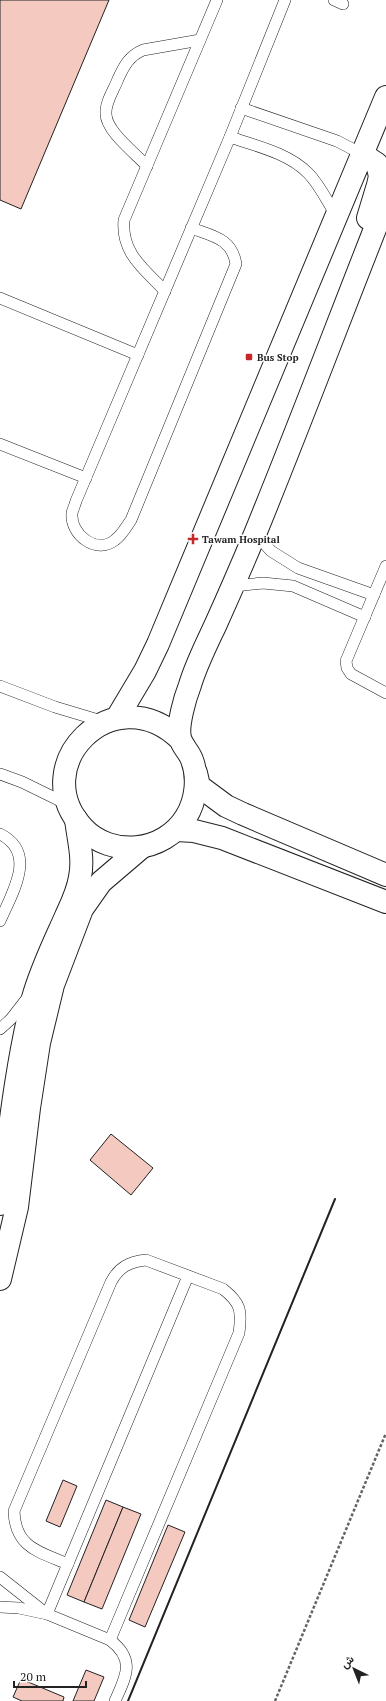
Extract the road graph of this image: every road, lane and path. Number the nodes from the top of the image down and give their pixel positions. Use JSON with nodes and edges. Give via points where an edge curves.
{"nodes":[{"id":1,"x":217,"y":0,"type":"edge"},
{"id":2,"x":285,"y":0,"type":"edge"},
{"id":3,"x":200,"y":40,"type":"junction"},
{"id":4,"x":386,"y":97,"type":"edge"},
{"id":5,"x":241,"y":108,"type":"junction"},
{"id":6,"x":230,"y":137,"type":"junction"},
{"id":7,"x":362,"y":154,"type":"junction"},
{"id":8,"x":147,"y":166,"type":"junction"},
{"id":9,"x":386,"y":201,"type":"edge"},
{"id":10,"x":337,"y":218,"type":"junction"},
{"id":11,"x":191,"y":228,"type":"junction"},
{"id":12,"x":363,"y":260,"type":"junction"},
{"id":13,"x":165,"y":291,"type":"junction"},
{"id":14,"x":0,"y":298,"type":"edge"},
{"id":15,"x":138,"y":355,"type":"junction"},
{"id":16,"x":0,"y":444,"type":"edge"},
{"id":17,"x":86,"y":478,"type":"junction"},
{"id":18,"x":255,"y":533,"type":"junction"},
{"id":19,"x":386,"y":566,"type":"edge"},
{"id":20,"x":233,"y":586,"type":"junction"},
{"id":21,"x":374,"y":595,"type":"junction"},
{"id":22,"x":365,"y":617,"type":"junction"},
{"id":23,"x":0,"y":686,"type":"edge"},
{"id":24,"x":386,"y":693,"type":"edge"},
{"id":25,"x":111,"y":720,"type":"junction"},
{"id":26,"x":180,"y":739,"type":"junction"},
{"id":27,"x":196,"y":773,"type":"junction"},
{"id":28,"x":0,"y":774,"type":"edge"},
{"id":29,"x":72,"y":812,"type":"junction"},
{"id":30,"x":176,"y":830,"type":"junction"},
{"id":31,"x":0,"y":834,"type":"edge"},
{"id":32,"x":142,"y":847,"type":"junction"},
{"id":33,"x":386,"y":875,"type":"edge"},
{"id":34,"x":386,"y":902,"type":"edge"},
{"id":35,"x":0,"y":920,"type":"edge"},
{"id":36,"x":37,"y":982,"type":"junction"},
{"id":37,"x":0,"y":1029,"type":"edge"},
{"id":38,"x":2,"y":1167,"type":"edge"},
{"id":39,"x":0,"y":1204,"type":"edge"},
{"id":40,"x":188,"y":1276,"type":"junction"},
{"id":41,"x":0,"y":1279,"type":"edge"},
{"id":42,"x":386,"y":1433,"type":"edge"},
{"id":43,"x":68,"y":1564,"type":"junction"},
{"id":44,"x":0,"y":1577,"type":"edge"},
{"id":45,"x":0,"y":1607,"type":"edge"},
{"id":46,"x":47,"y":1614,"type":"junction"},
{"id":47,"x":110,"y":1640,"type":"junction"},
{"id":48,"x":115,"y":1701,"type":"edge"},
{"id":49,"x":276,"y":1701,"type":"edge"}],
"edges":[{"from":1,"to":3,"type":"lane"},
{"from":2,"to":5,"type":"lane"},
{"from":3,"to":8,"type":"lane"},
{"from":3,"to":8,"type":"lane","via":[[135,53],[124,66],[107,104],[108,124]]},
{"from":4,"to":7,"type":"street"},
{"from":5,"to":6,"type":"lane"},
{"from":5,"to":7,"type":"lane","via":[[337,142]]},
{"from":6,"to":10,"type":"lane","via":[[296,163],[308,173]]},
{"from":6,"to":11,"type":"lane"},
{"from":7,"to":10,"type":"street"},
{"from":7,"to":12,"type":"street","via":[[376,164],[380,176],[360,244]]},
{"from":8,"to":13,"type":"lane","via":[[124,220],[123,232],[125,243],[131,253]]},
{"from":9,"to":12,"type":"street"},
{"from":10,"to":25,"type":"street","via":[[158,644],[145,671]]},
{"from":11,"to":13,"type":"lane"},
{"from":11,"to":17,"type":"lane","via":[[229,245],[236,264],[131,520],[115,541],[104,545],[92,544],[81,537],[74,526],[72,513]]},
{"from":12,"to":18,"type":"street"},
{"from":13,"to":15,"type":"lane"},
{"from":14,"to":15,"type":"lane"},
{"from":15,"to":17,"type":"lane"},
{"from":16,"to":17,"type":"lane"},
{"from":18,"to":20,"type":"street"},
{"from":18,"to":21,"type":"lane","via":[[271,551],[298,568]]},
{"from":19,"to":21,"type":"lane"},
{"from":20,"to":22,"type":"lane","via":[[263,583],[293,586]]},
{"from":20,"to":26,"type":"street","via":[[190,684],[182,712]]},
{"from":21,"to":22,"type":"lane"},
{"from":22,"to":24,"type":"lane","via":[[348,654],[347,668],[358,679]]},
{"from":23,"to":25,"type":"lane","via":[[55,707]]},
{"from":25,"to":26,"type":"street","via":[[140,717],[152,720],[162,724]]},
{"from":25,"to":29,"type":"street","via":[[96,726],[81,739],[70,756],[65,786]]},
{"from":26,"to":27,"type":"street","via":[[193,760]]},
{"from":27,"to":30,"type":"street","via":[[192,804],[186,818]]},
{"from":27,"to":33,"type":"street","via":[[199,786],[226,806]]},
{"from":28,"to":29,"type":"lane","via":[[22,782]]},
{"from":29,"to":32,"type":"street","via":[[84,829],[105,843],[123,847]]},
{"from":29,"to":36,"type":"street","via":[[81,857],[81,875],[77,893]]},
{"from":30,"to":32,"type":"street","via":[[166,838]]},
{"from":30,"to":34,"type":"street","via":[[222,838]]},
{"from":31,"to":35,"type":"lane","via":[[15,846],[20,856],[21,867]]},
{"from":32,"to":41,"type":"street","via":[[101,882],[82,909],[53,985],[37,1058],[17,1207]]},
{"from":36,"to":37,"type":"lane","via":[[20,1009]]},
{"from":36,"to":38,"type":"street","via":[[22,1043]]},
{"from":38,"to":39,"type":"street"},
{"from":40,"to":43,"type":"lane"},
{"from":40,"to":43,"type":"lane","via":[[146,1260],[124,1265],[116,1273],[18,1500],[14,1522],[24,1543]]},
{"from":40,"to":47,"type":"lane","via":[[223,1289],[232,1297],[239,1306],[239,1333]]},
{"from":42,"to":49,"type":"path"},
{"from":43,"to":46,"type":"lane"},
{"from":44,"to":46,"type":"lane"},
{"from":45,"to":46,"type":"lane"},
{"from":46,"to":47,"type":"lane"},
{"from":47,"to":48,"type":"lane","via":[[124,1654],[127,1664],[126,1675]]}]}
